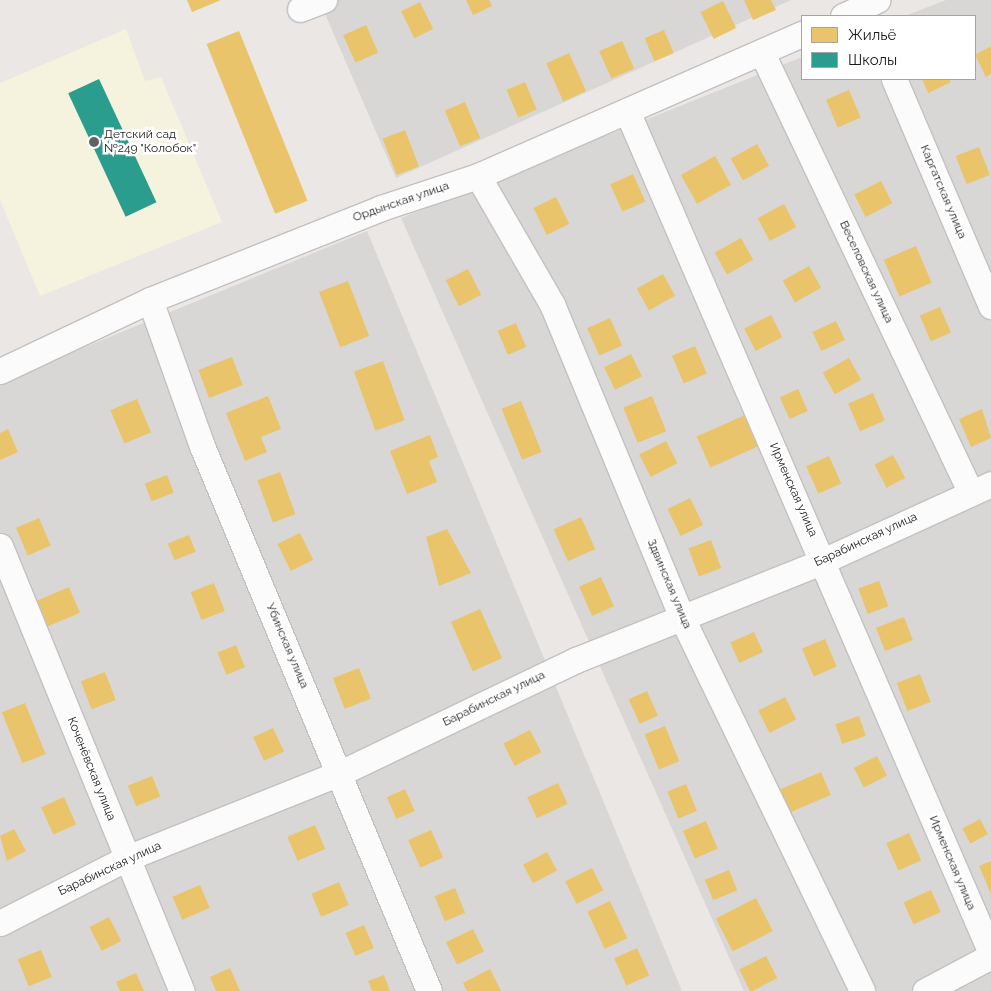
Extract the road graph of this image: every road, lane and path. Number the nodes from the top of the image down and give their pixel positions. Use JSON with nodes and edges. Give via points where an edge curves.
{"nodes":[{"id":1,"x":324,"y":0,"type":"edge"},
{"id":2,"x":300,"y":10,"type":"dead end"},
{"id":3,"x":801,"y":34,"type":"edge"},
{"id":4,"x":762,"y":53,"type":"junction"},
{"id":5,"x":894,"y":80,"type":"edge"},
{"id":6,"x":627,"y":111,"type":"junction"},
{"id":7,"x":478,"y":176,"type":"junction"},
{"id":8,"x":150,"y":300,"type":"junction"},
{"id":9,"x":991,"y":306,"type":"edge"},
{"id":10,"x":0,"y":371,"type":"edge"},
{"id":11,"x":980,"y":488,"type":"edge"},
{"id":12,"x":0,"y":546,"type":"edge"},
{"id":13,"x":823,"y":561,"type":"junction"},
{"id":14,"x":683,"y":620,"type":"junction"},
{"id":15,"x":340,"y":773,"type":"junction"},
{"id":16,"x":127,"y":858,"type":"junction"},
{"id":17,"x":0,"y":923,"type":"edge"},
{"id":18,"x":991,"y":955,"type":"edge"},
{"id":19,"x":182,"y":991,"type":"edge"},
{"id":20,"x":429,"y":991,"type":"edge"},
{"id":21,"x":862,"y":991,"type":"edge"},
{"id":22,"x":925,"y":991,"type":"edge"}],
"edges":[{"from":1,"to":2,"type":"street"},
{"from":3,"to":4,"type":"street","name":"Ордынская улица"},
{"from":4,"to":6,"type":"street","name":"Ордынская улица"},
{"from":4,"to":11,"type":"street","name":"Веселовская улица"},
{"from":5,"to":9,"type":"street","name":"Каргатская улица"},
{"from":6,"to":7,"type":"street","name":"Ордынская улица"},
{"from":6,"to":13,"type":"street","name":"Ирменская улица"},
{"from":7,"to":8,"type":"street","name":"Ордынская улица","via":[[381,208]]},
{"from":7,"to":14,"type":"street","name":"Здвинская улица","via":[[552,304]]},
{"from":8,"to":10,"type":"street","name":"Ордынская улица"},
{"from":8,"to":15,"type":"street","name":"Убинская улица","via":[[202,446]]},
{"from":11,"to":13,"type":"street","name":"Барабинская улица"},
{"from":12,"to":16,"type":"street","name":"Коченёвская улица"},
{"from":13,"to":14,"type":"street","name":"Барабинская улица"},
{"from":13,"to":18,"type":"street","name":"Ирменская улица"},
{"from":14,"to":15,"type":"street","name":"Барабинская улица","via":[[576,660]]},
{"from":14,"to":21,"type":"street","name":"Здвинская улица"},
{"from":15,"to":16,"type":"street","name":"Барабинская улица"},
{"from":15,"to":20,"type":"street","name":"Убинская улица"},
{"from":16,"to":17,"type":"street","name":"Барабинская улица"},
{"from":16,"to":19,"type":"street","name":"Коченёвская улица"},
{"from":18,"to":22,"type":"street"}]}
